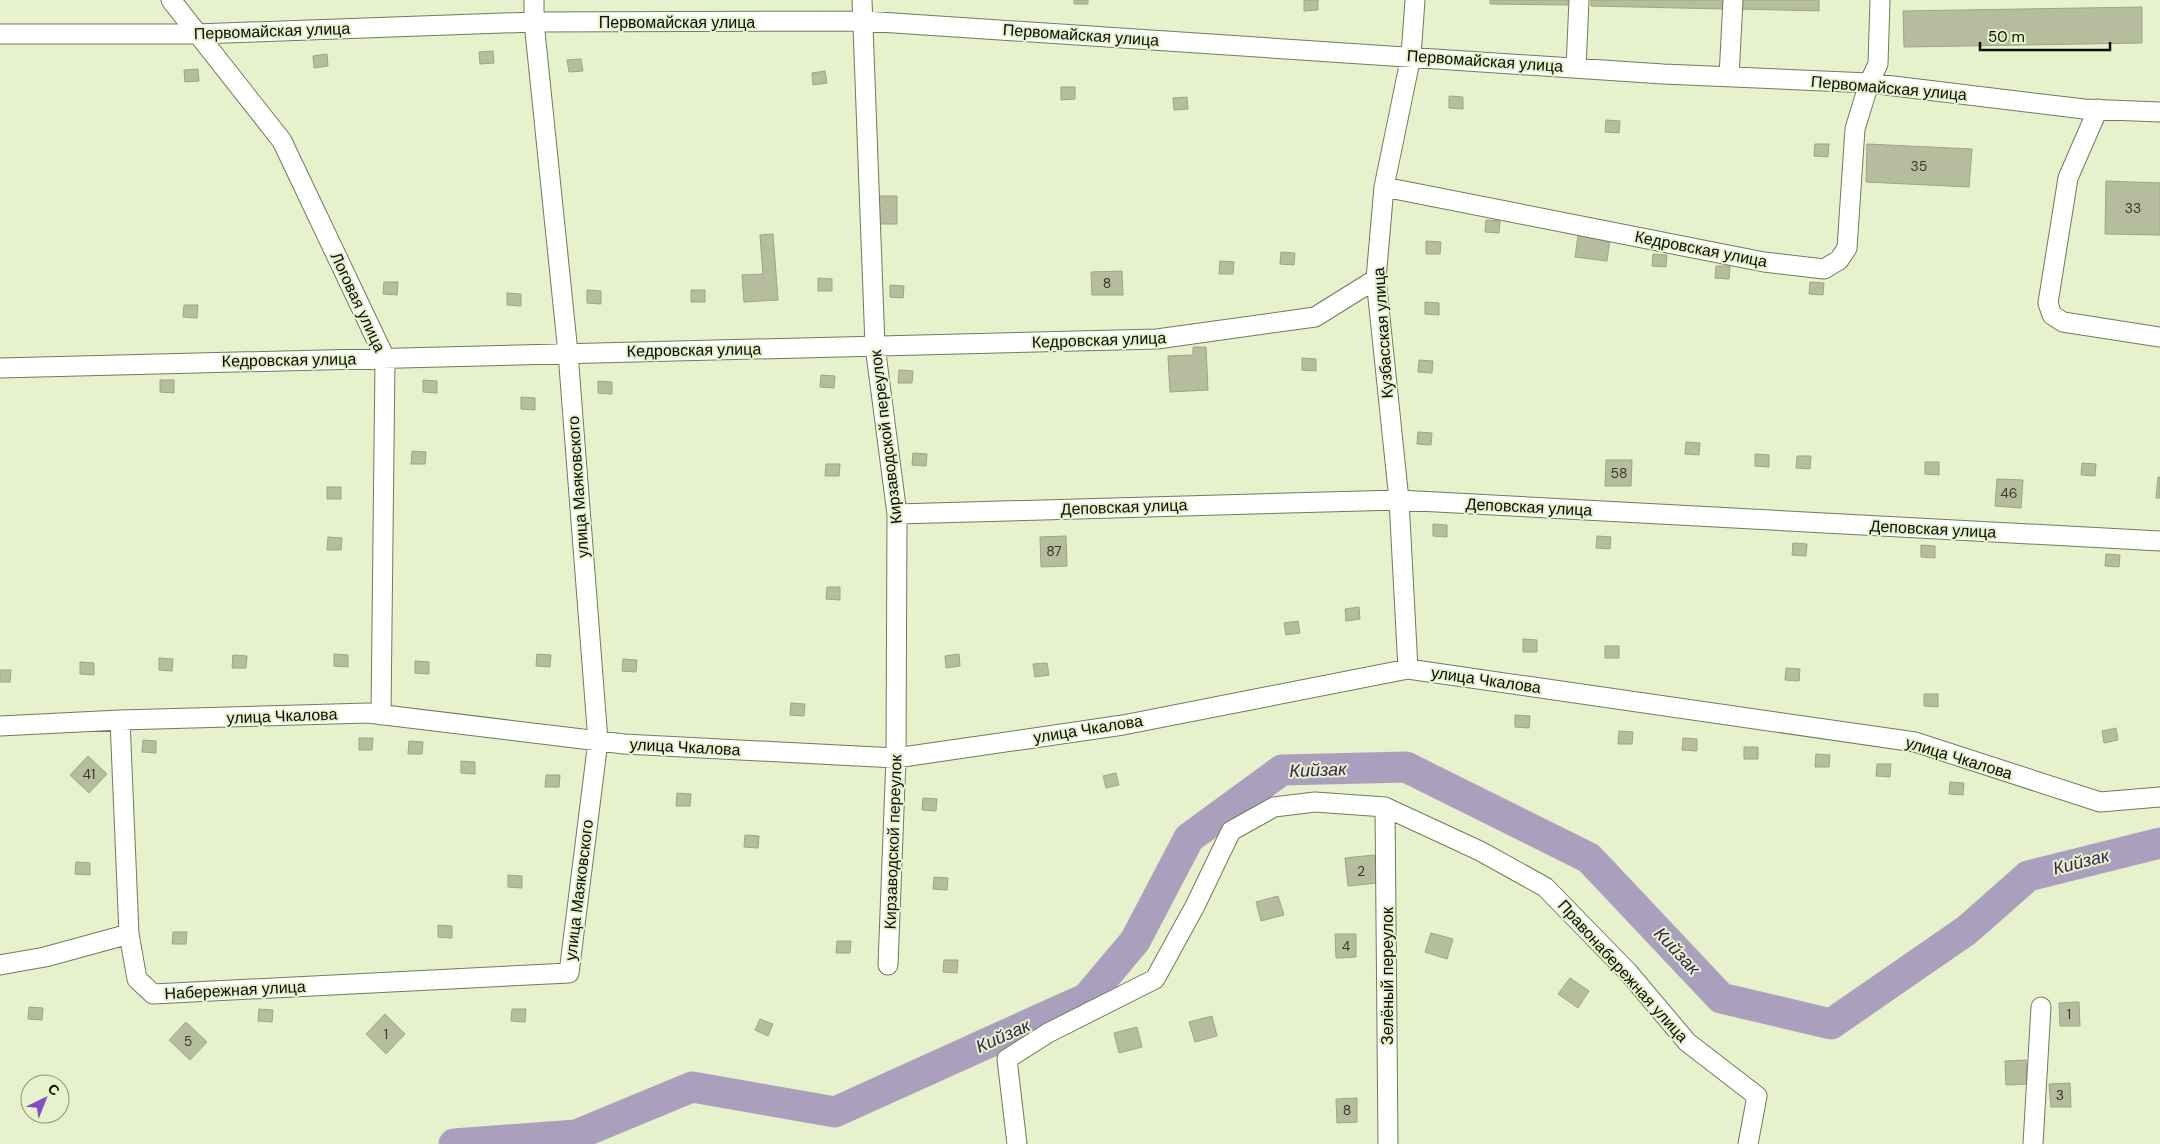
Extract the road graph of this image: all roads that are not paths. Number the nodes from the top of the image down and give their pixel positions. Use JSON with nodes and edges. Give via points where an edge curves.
{"nodes":[{"id":1,"x":171,"y":0,"type":"edge"},
{"id":2,"x":534,"y":0,"type":"edge"},
{"id":3,"x":862,"y":0,"type":"edge"},
{"id":4,"x":1416,"y":0,"type":"edge"},
{"id":5,"x":1580,"y":0,"type":"edge"},
{"id":6,"x":1733,"y":0,"type":"edge"},
{"id":7,"x":1880,"y":0,"type":"edge"},
{"id":8,"x":864,"y":21,"type":"junction"},
{"id":9,"x":534,"y":22,"type":"junction"},
{"id":10,"x":0,"y":34,"type":"edge"},
{"id":11,"x":196,"y":34,"type":"junction"},
{"id":12,"x":1411,"y":56,"type":"junction"},
{"id":13,"x":1576,"y":68,"type":"junction"},
{"id":14,"x":1729,"y":77,"type":"junction"},
{"id":15,"x":1870,"y":83,"type":"junction"},
{"id":16,"x":2098,"y":109,"type":"junction"},
{"id":17,"x":2160,"y":112,"type":"edge"},
{"id":18,"x":1384,"y":187,"type":"junction"},
{"id":19,"x":1376,"y":279,"type":"junction"},
{"id":20,"x":2160,"y":337,"type":"edge"},
{"id":21,"x":875,"y":346,"type":"junction"},
{"id":22,"x":568,"y":354,"type":"junction"},
{"id":23,"x":384,"y":358,"type":"junction"},
{"id":24,"x":0,"y":368,"type":"edge"},
{"id":25,"x":1399,"y":500,"type":"junction"},
{"id":26,"x":897,"y":514,"type":"junction"},
{"id":27,"x":2160,"y":541,"type":"edge"},
{"id":28,"x":1408,"y":669,"type":"junction"},
{"id":29,"x":381,"y":715,"type":"junction"},
{"id":30,"x":120,"y":720,"type":"junction"},
{"id":31,"x":0,"y":726,"type":"edge"},
{"id":32,"x":598,"y":741,"type":"junction"},
{"id":33,"x":896,"y":758,"type":"junction"},
{"id":34,"x":2160,"y":797,"type":"edge"},
{"id":35,"x":1385,"y":807,"type":"junction"},
{"id":36,"x":129,"y":934,"type":"junction"},
{"id":37,"x":0,"y":965,"type":"edge"},
{"id":38,"x":888,"y":965,"type":"dead end"},
{"id":39,"x":569,"y":972,"type":"joint"},
{"id":40,"x":2042,"y":1007,"type":"dead end"},
{"id":41,"x":1017,"y":1144,"type":"edge"},
{"id":42,"x":1388,"y":1144,"type":"edge"},
{"id":43,"x":1748,"y":1144,"type":"edge"},
{"id":44,"x":2033,"y":1144,"type":"edge"}],
"edges":[{"from":1,"to":11,"type":"street","name":"Логовая улица"},
{"from":2,"to":9,"type":"street","name":"улица Маяковского"},
{"from":3,"to":8,"type":"street","name":"Кирзаводской переулок"},
{"from":4,"to":12,"type":"street","name":"Кузбасская улица"},
{"from":5,"to":13,"type":"street"},
{"from":6,"to":14,"type":"street"},
{"from":7,"to":15,"type":"street","name":"Кедровская улица","via":[[1878,64]]},
{"from":8,"to":9,"type":"street","name":"Первомайская улица"},
{"from":8,"to":12,"type":"street","name":"Первомайская улица"},
{"from":8,"to":21,"type":"street","name":"Кирзаводской переулок"},
{"from":9,"to":11,"type":"street","name":"Первомайская улица"},
{"from":9,"to":22,"type":"street","name":"улица Маяковского"},
{"from":10,"to":11,"type":"street","name":"Первомайская улица"},
{"from":11,"to":23,"type":"street","name":"Логовая улица","via":[[282,141]]},
{"from":12,"to":13,"type":"street","name":"Первомайская улица"},
{"from":12,"to":18,"type":"street","name":"Кузбасская улица"},
{"from":13,"to":14,"type":"street","name":"Первомайская улица"},
{"from":14,"to":15,"type":"street","name":"Первомайская улица"},
{"from":15,"to":16,"type":"street","name":"Первомайская улица"},
{"from":15,"to":18,"type":"street","name":"Кедровская улица","via":[[1854,129],[1847,248],[1839,260],[1824,269],[1764,262]]},
{"from":16,"to":17,"type":"street","name":"Первомайская улица"},
{"from":16,"to":20,"type":"street","via":[[2068,178],[2048,303],[2052,315],[2063,322]]},
{"from":18,"to":19,"type":"street","name":"Кузбасская улица"},
{"from":19,"to":21,"type":"street","name":"Кедровская улица","via":[[1315,317],[1157,340]]},
{"from":19,"to":25,"type":"street","name":"Кузбасская улица"},
{"from":21,"to":22,"type":"street","name":"Кедровская улица"},
{"from":21,"to":26,"type":"street","name":"Кирзаводской переулок"},
{"from":22,"to":23,"type":"street","name":"Кедровская улица"},
{"from":22,"to":32,"type":"street","name":"улица Маяковского"},
{"from":23,"to":24,"type":"street","name":"Кедровская улица"},
{"from":23,"to":29,"type":"street","name":"Логовая улица"},
{"from":25,"to":26,"type":"street","name":"Деповская улица"},
{"from":25,"to":27,"type":"street","name":"Деповская улица"},
{"from":25,"to":28,"type":"street","name":"Кузбасская улица"},
{"from":26,"to":33,"type":"street","name":"Кирзаводской переулок"},
{"from":28,"to":33,"type":"street","name":"улица Чкалова","via":[[1123,725]]},
{"from":28,"to":34,"type":"street","name":"улица Чкалова","via":[[1915,742],[2100,802]]},
{"from":29,"to":30,"type":"street","name":"улица Чкалова"},
{"from":29,"to":32,"type":"street","name":"улица Чкалова"},
{"from":30,"to":31,"type":"street","name":"улица Чкалова"},
{"from":30,"to":36,"type":"street","name":"Набережная улица"},
{"from":32,"to":33,"type":"street","name":"улица Чкалова"},
{"from":32,"to":39,"type":"street","name":"улица Маяковского"},
{"from":33,"to":38,"type":"street","name":"Кирзаводской переулок"},
{"from":35,"to":41,"type":"street","name":"Правонабережная улица","via":[[1315,802],[1274,807],[1231,831],[1155,979],[1048,1033],[1007,1059]]},
{"from":35,"to":42,"type":"street","name":"Зелёный переулок"},
{"from":35,"to":43,"type":"street","name":"Правонабережная улица","via":[[1480,851],[1545,887],[1628,972],[1687,1042],[1757,1096]]},
{"from":36,"to":37,"type":"street","via":[[45,957]]},
{"from":36,"to":39,"type":"street","name":"Набережная улица","via":[[137,979],[153,994]]},
{"from":40,"to":44,"type":"street"}]}
